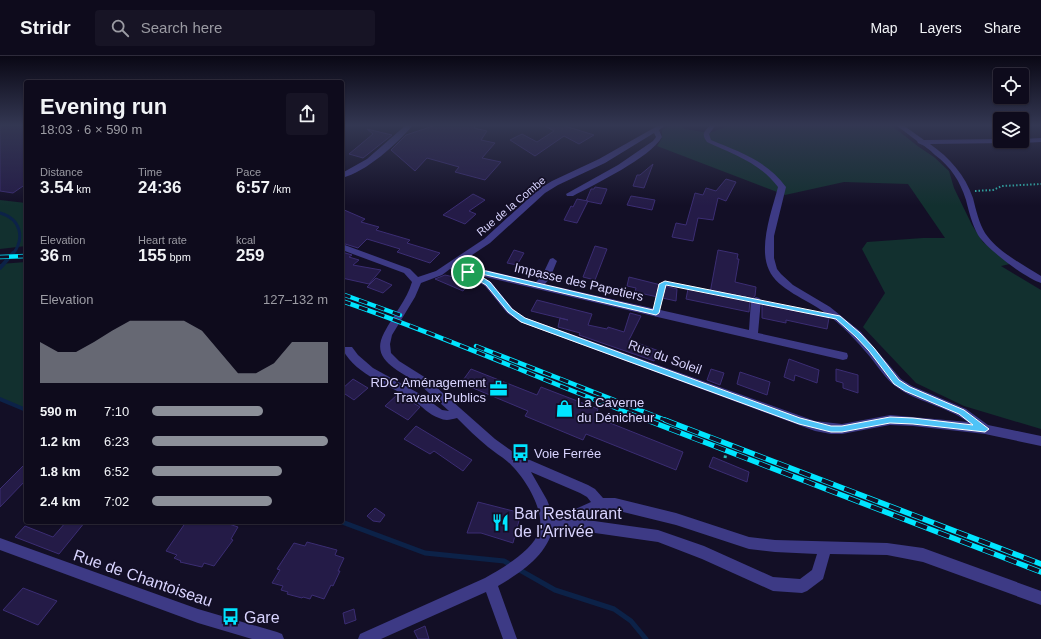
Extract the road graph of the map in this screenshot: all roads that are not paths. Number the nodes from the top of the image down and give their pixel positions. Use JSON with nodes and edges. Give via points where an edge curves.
{"nodes":[{"id":1,"x":379,"y":152,"type":"edge"},
{"id":2,"x":617,"y":152,"type":"edge"},
{"id":3,"x":641,"y":152,"type":"edge"},
{"id":4,"x":735,"y":152,"type":"edge"},
{"id":5,"x":936,"y":152,"type":"edge"},
{"id":6,"x":344,"y":175,"type":"edge"},
{"id":7,"x":570,"y":194,"type":"dead end"},
{"id":8,"x":344,"y":248,"type":"edge"},
{"id":9,"x":553,"y":261,"type":"dead end"},
{"id":10,"x":449,"y":266,"type":"junction"},
{"id":11,"x":468,"y":272,"type":"junction"},
{"id":12,"x":1041,"y":280,"type":"edge"},
{"id":13,"x":416,"y":281,"type":"junction"},
{"id":14,"x":538,"y":285,"type":"junction"},
{"id":15,"x":756,"y":300,"type":"road end"},
{"id":16,"x":753,"y":335,"type":"junction"},
{"id":17,"x":348,"y":350,"type":"dead end"},
{"id":18,"x":843,"y":356,"type":"dead end"},
{"id":19,"x":458,"y":413,"type":"junction"},
{"id":20,"x":985,"y":429,"type":"junction"},
{"id":21,"x":1041,"y":441,"type":"edge"},
{"id":22,"x":512,"y":458,"type":"junction"},
{"id":23,"x":600,"y":504,"type":"junction"},
{"id":24,"x":547,"y":521,"type":"junction"},
{"id":25,"x":561,"y":522,"type":"junction"},
{"id":26,"x":825,"y":548,"type":"junction"},
{"id":27,"x":2,"y":549,"type":"edge"},
{"id":28,"x":490,"y":583,"type":"junction"},
{"id":29,"x":1041,"y":598,"type":"edge"},
{"id":30,"x":277,"y":639,"type":"edge"},
{"id":31,"x":365,"y":639,"type":"edge"},
{"id":32,"x":510,"y":639,"type":"edge"}],
"edges":[{"from":1,"to":6,"type":"street","via":[[366,164]]},
{"from":2,"to":10,"type":"street","name":"Rue de la Combe","via":[[542,191],[487,241]]},
{"from":3,"to":7,"type":"street"},
{"from":4,"to":20,"type":"street","via":[[751,159],[776,178],[782,187],[770,236],[773,270],[790,287],[827,310],[858,335],[891,376],[908,389],[962,412]]},
{"from":5,"to":12,"type":"street","via":[[946,159],[960,176],[979,229],[994,247]]},
{"from":8,"to":13,"type":"street","via":[[407,271]]},
{"from":9,"to":14,"type":"street","via":[[546,278]]},
{"from":10,"to":11,"type":"street","name":"Impasse des Papetiers"},
{"from":10,"to":13,"type":"street","name":"Rue de la Combe","via":[[428,278]]},
{"from":11,"to":14,"type":"street","name":"Impasse des Papetiers","via":[[486,273]]},
{"from":11,"to":20,"type":"street","name":"Rue du Soleil","via":[[488,284],[516,316],[530,323],[815,426],[842,429],[890,420]]},
{"from":13,"to":19,"type":"street","via":[[414,290],[388,336],[385,354]]},
{"from":14,"to":16,"type":"street","name":"Impasse des Papetiers"},
{"from":15,"to":16,"type":"street"},
{"from":16,"to":18,"type":"street","name":"Impasse des Papetiers"},
{"from":17,"to":19,"type":"street","via":[[358,363],[369,371],[406,390],[438,413],[451,416]]},
{"from":19,"to":22,"type":"street"},
{"from":20,"to":21,"type":"street","name":"Rue du Soleil"},
{"from":22,"to":23,"type":"street","via":[[584,489]]},
{"from":22,"to":24,"type":"street","via":[[532,482],[544,507]]},
{"from":23,"to":25,"type":"street"},
{"from":23,"to":26,"type":"street","via":[[615,504],[650,512],[749,543]]},
{"from":24,"to":25,"type":"street"},
{"from":24,"to":28,"type":"street","via":[[544,534],[527,557],[508,573]]},
{"from":25,"to":26,"type":"street","via":[[658,536],[704,553],[773,584],[802,586],[818,574]]},
{"from":26,"to":29,"type":"street","via":[[887,549],[923,555]]},
{"from":27,"to":30,"type":"street","name":"Rue de Chantoiseau","via":[[198,616]]},
{"from":28,"to":31,"type":"street"},
{"from":28,"to":32,"type":"street"}]}
